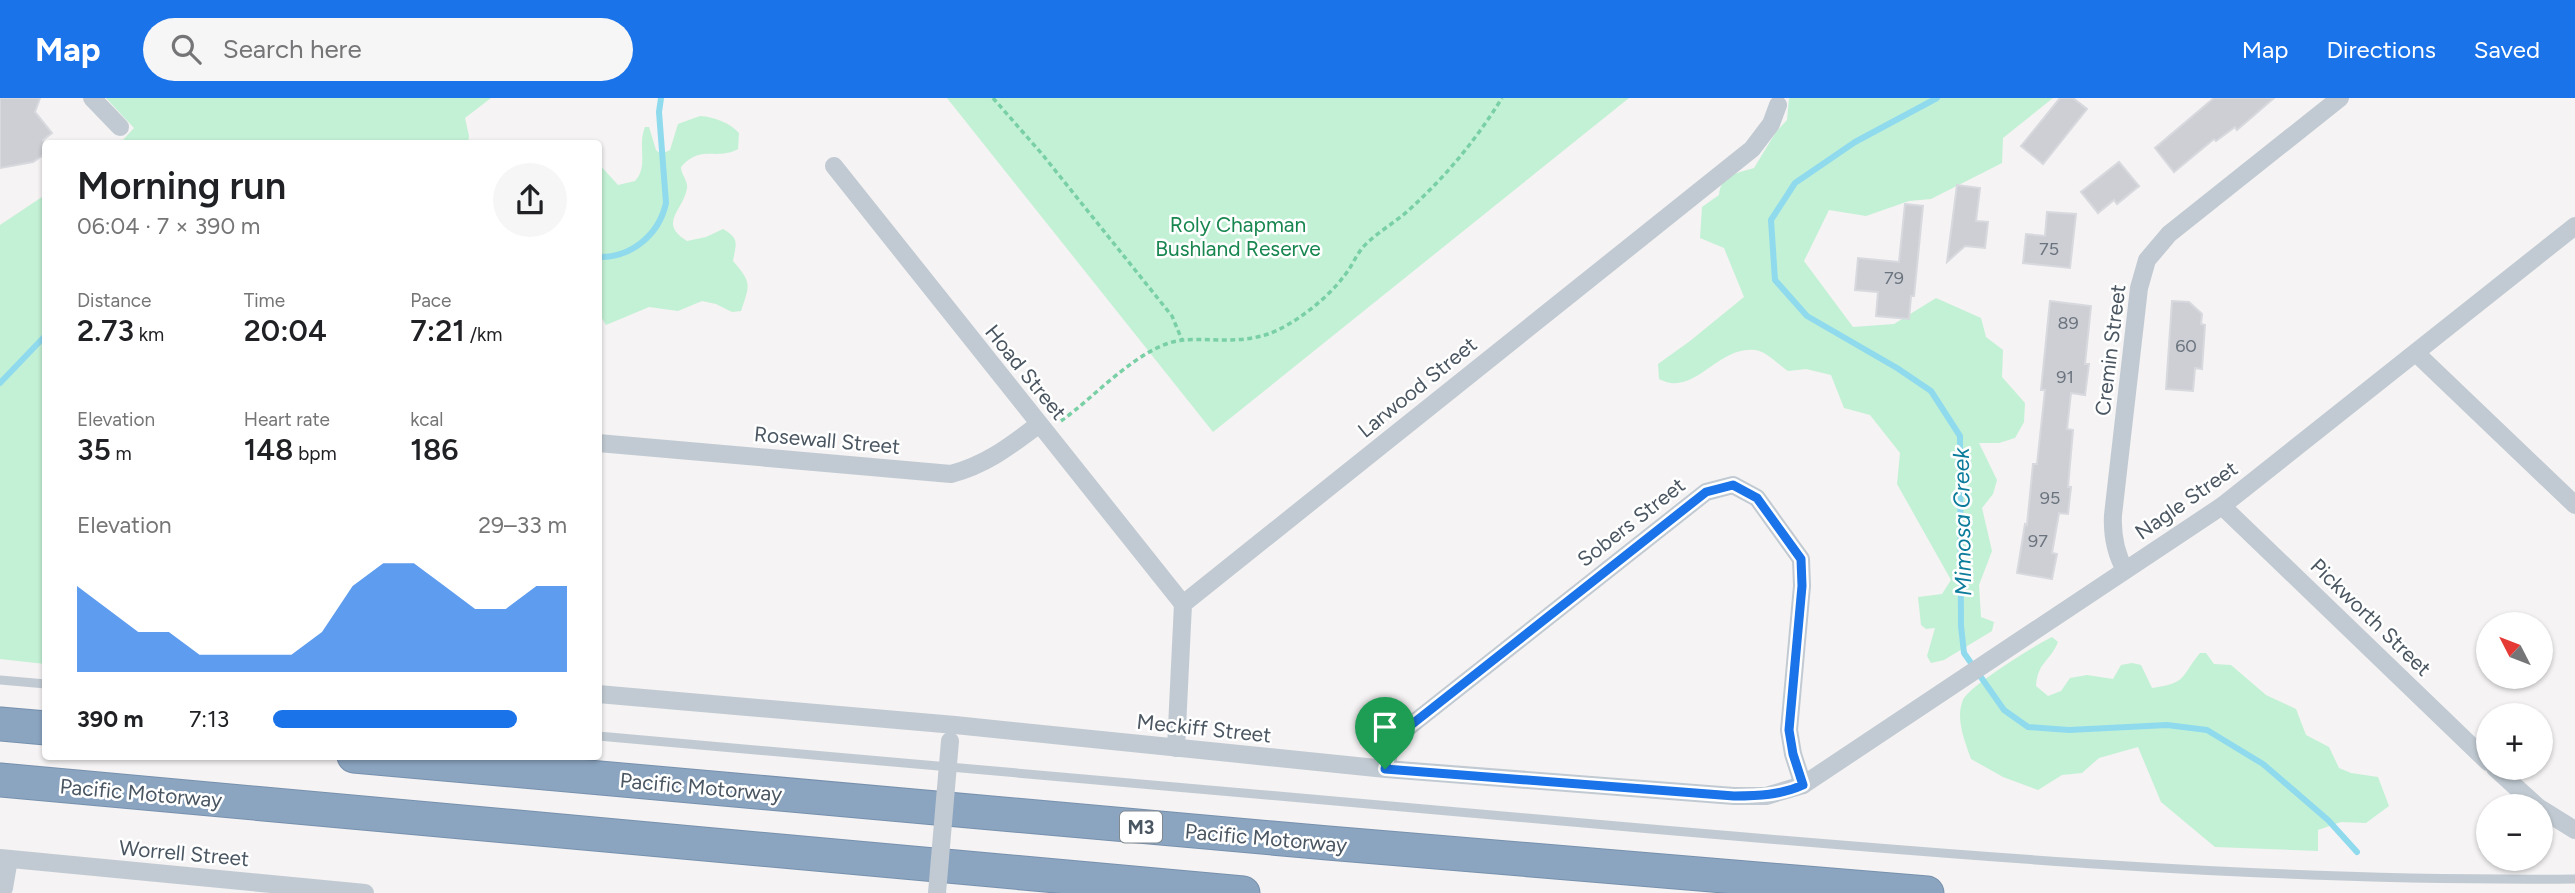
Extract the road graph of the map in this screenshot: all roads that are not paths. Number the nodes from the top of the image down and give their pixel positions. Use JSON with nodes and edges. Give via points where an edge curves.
{"nodes":[{"id":1,"x":2340,"y":98,"type":"edge"},
{"id":2,"x":96,"y":100,"type":"edge"},
{"id":3,"x":1778,"y":105,"type":"dead end"},
{"id":4,"x":120,"y":127,"type":"dead end"},
{"id":5,"x":834,"y":166,"type":"dead end"},
{"id":6,"x":2575,"y":226,"type":"edge"},
{"id":7,"x":2416,"y":353,"type":"junction"},
{"id":8,"x":1042,"y":429,"type":"junction"},
{"id":9,"x":602,"y":443,"type":"edge"},
{"id":10,"x":2575,"y":505,"type":"edge"},
{"id":11,"x":2222,"y":506,"type":"junction"},
{"id":12,"x":2125,"y":570,"type":"junction"},
{"id":13,"x":1183,"y":604,"type":"junction"},
{"id":14,"x":0,"y":680,"type":"edge"},
{"id":15,"x":42,"y":684,"type":"edge"},
{"id":16,"x":602,"y":695,"type":"edge"},
{"id":17,"x":0,"y":724,"type":"edge"},
{"id":18,"x":42,"y":728,"type":"edge"},
{"id":19,"x":951,"y":733,"type":"junction"},
{"id":20,"x":602,"y":736,"type":"edge"},
{"id":21,"x":1176,"y":748,"type":"junction"},
{"id":22,"x":2476,"y":750,"type":"edge"},
{"id":23,"x":398,"y":760,"type":"edge"},
{"id":24,"x":1385,"y":769,"type":"junction"},
{"id":25,"x":0,"y":780,"type":"edge"},
{"id":26,"x":2508,"y":780,"type":"edge"},
{"id":27,"x":1803,"y":785,"type":"junction"},
{"id":28,"x":2524,"y":794,"type":"edge"},
{"id":29,"x":2553,"y":817,"type":"edge"},
{"id":30,"x":2575,"y":830,"type":"edge"},
{"id":31,"x":4,"y":859,"type":"edge"},
{"id":32,"x":2575,"y":879,"type":"edge"},
{"id":33,"x":0,"y":892,"type":"edge"},
{"id":34,"x":365,"y":893,"type":"edge"},
{"id":35,"x":937,"y":893,"type":"edge"},
{"id":36,"x":1243,"y":893,"type":"edge"},
{"id":37,"x":1927,"y":893,"type":"edge"}],
"edges":[{"from":1,"to":12,"type":"street","name":"Cremin Street","via":[[2169,234],[2147,260],[2139,288],[2112,529]]},
{"from":2,"to":4,"type":"street"},
{"from":3,"to":13,"type":"street","name":"Larwood Street","via":[[1771,124],[1752,149]]},
{"from":5,"to":8,"type":"street","name":"Hoad Street"},
{"from":6,"to":7,"type":"street","name":"Nagle Street"},
{"from":7,"to":10,"type":"street"},
{"from":7,"to":11,"type":"street","name":"Nagle Street"},
{"from":8,"to":9,"type":"street","name":"Rosewall Street","via":[[975,468],[951,474]]},
{"from":8,"to":13,"type":"street","name":"Hoad Street"},
{"from":11,"to":12,"type":"street","name":"Nagle Street"},
{"from":11,"to":22,"type":"street","name":"Pickworth Street"},
{"from":12,"to":27,"type":"street","name":"Nagle Street"},
{"from":13,"to":21,"type":"street"},
{"from":14,"to":15,"type":"lane"},
{"from":16,"to":19,"type":"street","name":"Meckiff Street"},
{"from":17,"to":18,"type":"highway"},
{"from":19,"to":21,"type":"street","name":"Meckiff Street"},
{"from":19,"to":35,"type":"street","bridge":true},
{"from":20,"to":32,"type":"lane","via":[[1919,852],[2209,870]]},
{"from":21,"to":24,"type":"street","name":"Meckiff Street"},
{"from":23,"to":37,"type":"highway","name":"Pacific Motorway","number":"M3"},
{"from":24,"to":27,"type":"street","name":"Meckiff Street","via":[[1734,796],[1766,796]]},
{"from":24,"to":27,"type":"street","name":"Sobers Street","via":[[1390,748],[1406,729],[1706,492],[1733,485],[1757,498],[1801,559],[1789,730]]},
{"from":25,"to":36,"type":"highway","name":"Pacific Motorway"},
{"from":26,"to":28,"type":"street"},
{"from":29,"to":30,"type":"street"},
{"from":31,"to":33,"type":"street"},
{"from":31,"to":34,"type":"street","name":"Worrell Street"}]}
